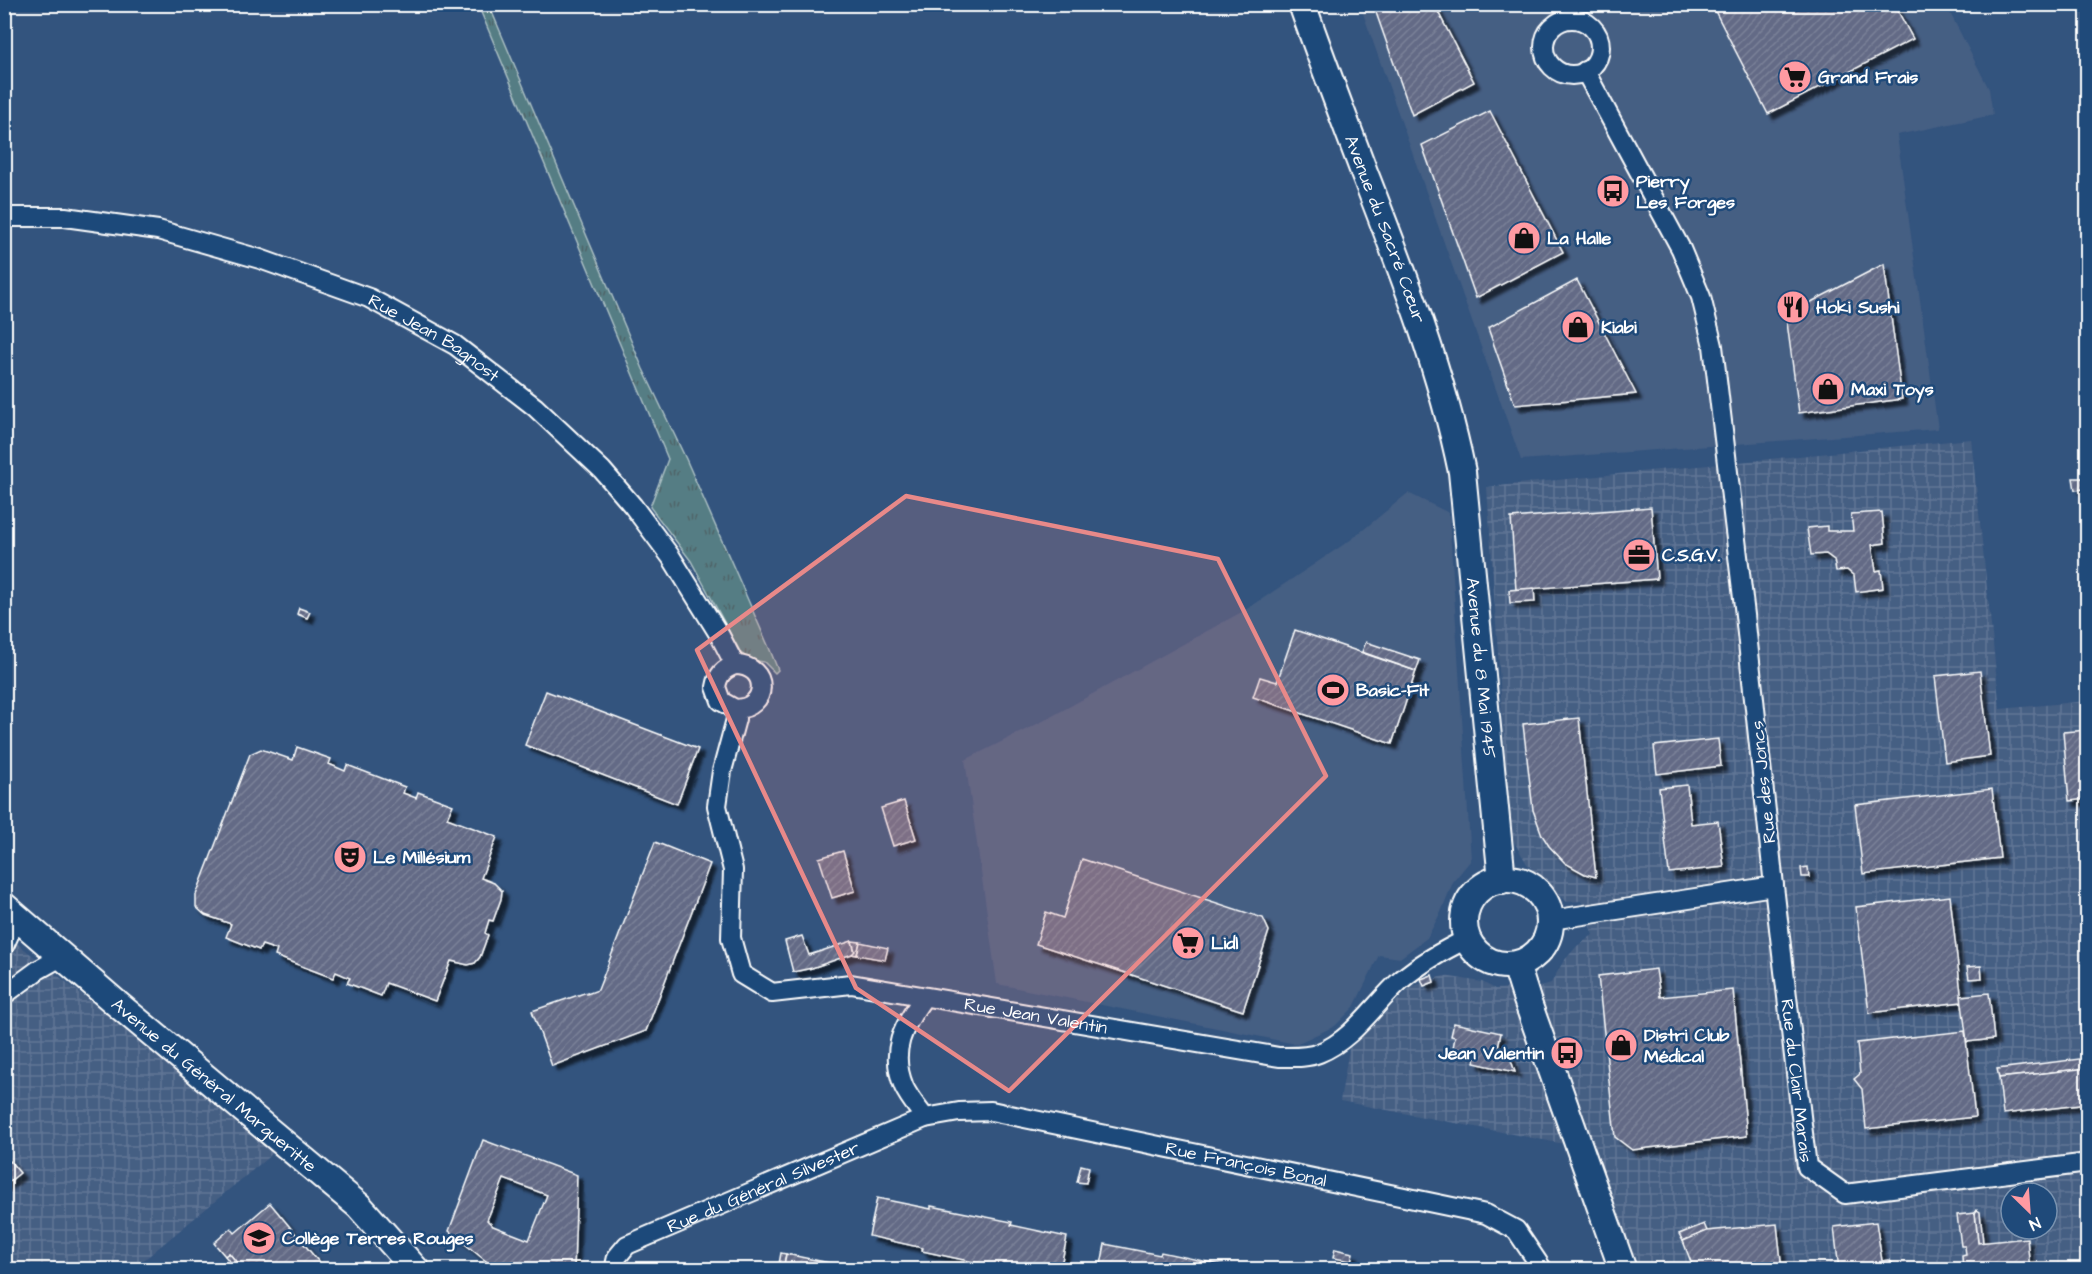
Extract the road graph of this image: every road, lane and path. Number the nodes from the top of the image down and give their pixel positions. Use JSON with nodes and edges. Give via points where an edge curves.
{"nodes":[{"id":1,"x":1302,"y":4,"type":"edge"},
{"id":2,"x":1571,"y":12,"type":"edge"},
{"id":3,"x":1586,"y":71,"type":"junction"},
{"id":4,"x":4,"y":217,"type":"edge"},
{"id":5,"x":1459,"y":456,"type":"joint"},
{"id":6,"x":735,"y":665,"type":"junction"},
{"id":7,"x":735,"y":709,"type":"junction"},
{"id":8,"x":1502,"y":880,"type":"junction"},
{"id":9,"x":1774,"y":886,"type":"junction"},
{"id":10,"x":11,"y":912,"type":"edge"},
{"id":11,"x":1551,"y":920,"type":"junction"},
{"id":12,"x":1467,"y":939,"type":"junction"},
{"id":13,"x":4,"y":946,"type":"edge"},
{"id":14,"x":61,"y":957,"type":"junction"},
{"id":15,"x":1516,"y":965,"type":"junction"},
{"id":16,"x":4,"y":994,"type":"edge"},
{"id":17,"x":924,"y":997,"type":"junction"},
{"id":18,"x":925,"y":1118,"type":"junction"},
{"id":19,"x":2088,"y":1163,"type":"edge"},
{"id":20,"x":416,"y":1269,"type":"edge"},
{"id":21,"x":614,"y":1269,"type":"edge"},
{"id":22,"x":1543,"y":1269,"type":"edge"},
{"id":23,"x":1623,"y":1269,"type":"edge"}],
"edges":[{"from":1,"to":5,"type":"main road","name":"Avenue du Sacré Cœur","via":[[1402,269]]},
{"from":2,"to":3,"type":"street","via":[[1594,29],[1599,41],[1598,56]]},
{"from":2,"to":3,"type":"street","via":[[1552,26],[1544,51],[1548,62],[1560,72],[1572,75]]},
{"from":3,"to":9,"type":"street","name":"Rue des Joncs","via":[[1681,249],[1701,297],[1713,346]]},
{"from":4,"to":6,"type":"street","name":"Rue Jean Bagnost","via":[[65,217],[158,230],[260,259],[369,298],[455,345],[535,407],[602,470],[671,557]]},
{"from":5,"to":8,"type":"main road","name":"Avenue du 8 Mai 1945"},
{"from":6,"to":7,"type":"street","via":[[721,673],[716,687],[721,701]]},
{"from":6,"to":7,"type":"street","via":[[757,674],[761,688],[750,706]]},
{"from":7,"to":17,"type":"street","name":"Rue Jean Valentin","via":[[717,806],[733,870],[732,938],[741,974],[772,993],[851,984]]},
{"from":8,"to":11,"type":"main road","via":[[1517,880],[1538,891]]},
{"from":8,"to":12,"type":"main road","via":[[1484,885],[1469,901],[1464,921]]},
{"from":9,"to":11,"type":"street"},
{"from":9,"to":19,"type":"street","name":"Rue du Clair Marais","via":[[1807,1167],[1845,1194]]},
{"from":10,"to":13,"type":"street"},
{"from":10,"to":14,"type":"main road","name":"Avenue du Général Margueritte"},
{"from":11,"to":15,"type":"main road","via":[[1544,946]]},
{"from":12,"to":15,"type":"main road","via":[[1484,959],[1505,966]]},
{"from":12,"to":17,"type":"street","name":"Rue Jean Valentin","via":[[1430,958],[1401,980],[1343,1040],[1319,1053],[1298,1057],[1278,1057]]},
{"from":14,"to":16,"type":"street"},
{"from":14,"to":20,"type":"main road","name":"Avenue du Général Margueritte","via":[[359,1206]]},
{"from":15,"to":23,"type":"main road"},
{"from":17,"to":18,"type":"street","via":[[906,1022],[896,1054],[904,1087]]},
{"from":18,"to":21,"type":"street","name":"Rue du Général Silvester","via":[[627,1245],[617,1257]]},
{"from":18,"to":22,"type":"street","name":"Rue François Bonal","via":[[991,1111],[1486,1214],[1515,1230]]}]}
